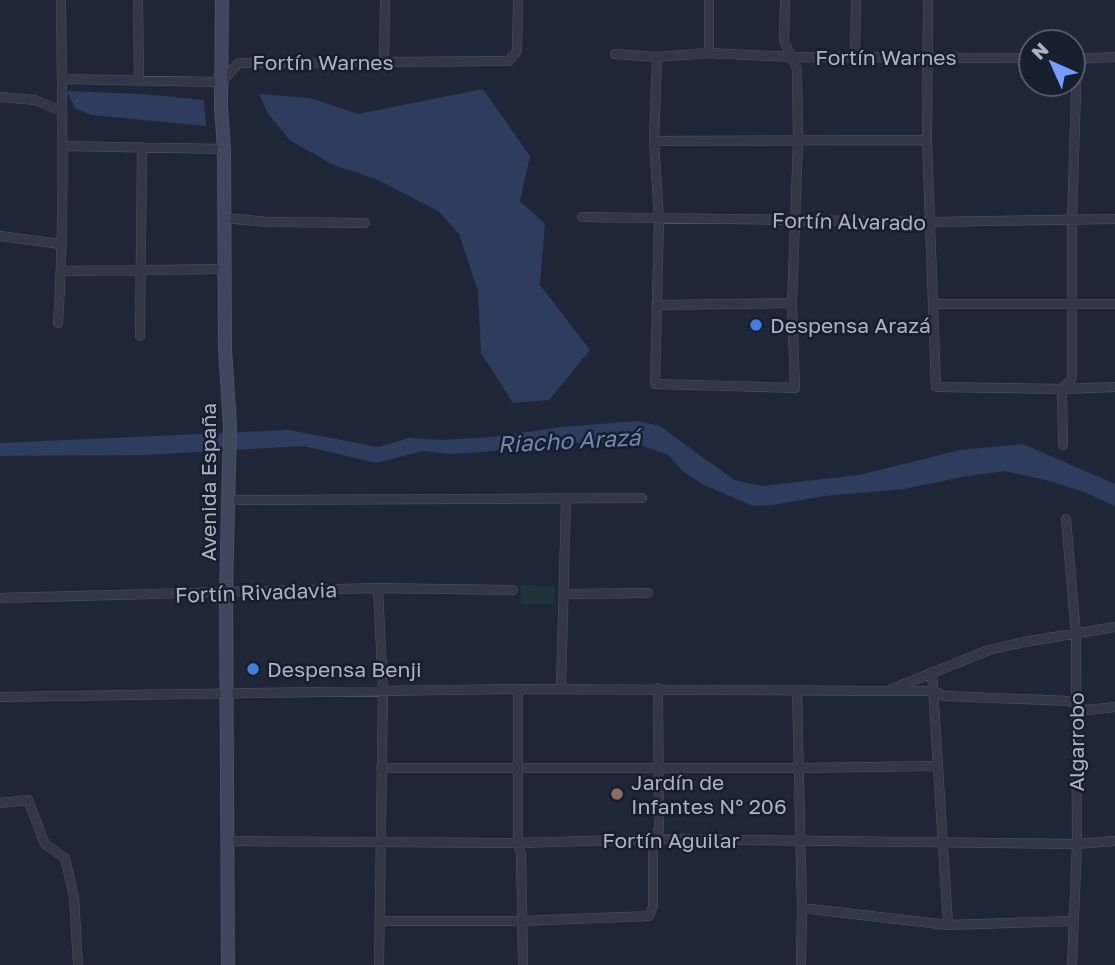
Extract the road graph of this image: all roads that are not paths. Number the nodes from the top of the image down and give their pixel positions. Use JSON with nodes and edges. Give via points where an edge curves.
{"nodes":[{"id":1,"x":61,"y":0,"type":"edge"},
{"id":2,"x":138,"y":0,"type":"edge"},
{"id":3,"x":222,"y":0,"type":"edge"},
{"id":4,"x":386,"y":0,"type":"edge"},
{"id":5,"x":518,"y":0,"type":"edge"},
{"id":6,"x":709,"y":0,"type":"edge"},
{"id":7,"x":785,"y":0,"type":"edge"},
{"id":8,"x":856,"y":0,"type":"edge"},
{"id":9,"x":928,"y":0,"type":"edge"},
{"id":10,"x":709,"y":53,"type":"junction"},
{"id":11,"x":615,"y":54,"type":"dead end"},
{"id":12,"x":928,"y":56,"type":"junction"},
{"id":13,"x":656,"y":57,"type":"junction"},
{"id":14,"x":792,"y":57,"type":"junction"},
{"id":15,"x":855,"y":57,"type":"junction"},
{"id":16,"x":1115,"y":57,"type":"edge"},
{"id":17,"x":1017,"y":58,"type":"edge"},
{"id":18,"x":1087,"y":58,"type":"edge"},
{"id":19,"x":384,"y":62,"type":"junction"},
{"id":20,"x":62,"y":79,"type":"junction"},
{"id":21,"x":139,"y":81,"type":"junction"},
{"id":22,"x":221,"y":82,"type":"junction"},
{"id":23,"x":0,"y":97,"type":"edge"},
{"id":24,"x":1074,"y":98,"type":"edge"},
{"id":25,"x":61,"y":111,"type":"junction"},
{"id":26,"x":927,"y":140,"type":"junction"},
{"id":27,"x":654,"y":141,"type":"junction"},
{"id":28,"x":799,"y":141,"type":"junction"},
{"id":29,"x":63,"y":146,"type":"junction"},
{"id":30,"x":142,"y":147,"type":"junction"},
{"id":31,"x":224,"y":149,"type":"junction"},
{"id":32,"x":582,"y":217,"type":"dead end"},
{"id":33,"x":225,"y":218,"type":"junction"},
{"id":34,"x":659,"y":219,"type":"junction"},
{"id":35,"x":1115,"y":219,"type":"edge"},
{"id":36,"x":1072,"y":220,"type":"junction"},
{"id":37,"x":794,"y":221,"type":"junction"},
{"id":38,"x":929,"y":222,"type":"junction"},
{"id":39,"x":365,"y":223,"type":"dead end"},
{"id":40,"x":0,"y":236,"type":"edge"},
{"id":41,"x":60,"y":244,"type":"junction"},
{"id":42,"x":141,"y":270,"type":"junction"},
{"id":43,"x":226,"y":270,"type":"junction"},
{"id":44,"x":61,"y":271,"type":"junction"},
{"id":45,"x":792,"y":303,"type":"junction"},
{"id":46,"x":934,"y":303,"type":"junction"},
{"id":47,"x":1115,"y":304,"type":"edge"},
{"id":48,"x":656,"y":305,"type":"junction"},
{"id":49,"x":1073,"y":305,"type":"junction"},
{"id":50,"x":58,"y":323,"type":"dead end"},
{"id":51,"x":139,"y":336,"type":"dead end"},
{"id":52,"x":1115,"y":387,"type":"edge"},
{"id":53,"x":1062,"y":389,"type":"junction"},
{"id":54,"x":1063,"y":445,"type":"dead end"},
{"id":55,"x":642,"y":498,"type":"dead end"},
{"id":56,"x":566,"y":499,"type":"junction"},
{"id":57,"x":230,"y":500,"type":"junction"},
{"id":58,"x":1066,"y":519,"type":"dead end"},
{"id":59,"x":378,"y":588,"type":"junction"},
{"id":60,"x":513,"y":590,"type":"dead end"},
{"id":61,"x":226,"y":593,"type":"junction"},
{"id":62,"x":648,"y":593,"type":"dead end"},
{"id":63,"x":563,"y":594,"type":"junction"},
{"id":64,"x":0,"y":598,"type":"edge"},
{"id":65,"x":1115,"y":627,"type":"edge"},
{"id":66,"x":1076,"y":635,"type":"junction"},
{"id":67,"x":932,"y":672,"type":"junction"},
{"id":68,"x":658,"y":688,"type":"junction"},
{"id":69,"x":517,"y":689,"type":"junction"},
{"id":70,"x":561,"y":689,"type":"junction"},
{"id":71,"x":797,"y":690,"type":"junction"},
{"id":72,"x":383,"y":691,"type":"junction"},
{"id":73,"x":887,"y":691,"type":"junction"},
{"id":74,"x":934,"y":691,"type":"junction"},
{"id":75,"x":226,"y":693,"type":"junction"},
{"id":76,"x":0,"y":697,"type":"edge"},
{"id":77,"x":1075,"y":705,"type":"junction"},
{"id":78,"x":1115,"y":707,"type":"edge"},
{"id":79,"x":938,"y":766,"type":"junction"},
{"id":80,"x":518,"y":767,"type":"junction"},
{"id":81,"x":381,"y":768,"type":"junction"},
{"id":82,"x":658,"y":768,"type":"junction"},
{"id":83,"x":798,"y":768,"type":"junction"},
{"id":84,"x":0,"y":803,"type":"edge"},
{"id":85,"x":653,"y":839,"type":"junction"},
{"id":86,"x":801,"y":841,"type":"junction"},
{"id":87,"x":1115,"y":841,"type":"edge"},
{"id":88,"x":227,"y":842,"type":"junction"},
{"id":89,"x":379,"y":842,"type":"junction"},
{"id":90,"x":941,"y":842,"type":"junction"},
{"id":91,"x":518,"y":843,"type":"junction"},
{"id":92,"x":1077,"y":844,"type":"junction"},
{"id":93,"x":802,"y":908,"type":"junction"},
{"id":94,"x":380,"y":921,"type":"junction"},
{"id":95,"x":521,"y":921,"type":"junction"},
{"id":96,"x":1074,"y":921,"type":"junction"},
{"id":97,"x":948,"y":925,"type":"junction"},
{"id":98,"x":78,"y":965,"type":"edge"},
{"id":99,"x":228,"y":965,"type":"edge"},
{"id":100,"x":379,"y":965,"type":"edge"},
{"id":101,"x":523,"y":965,"type":"edge"},
{"id":102,"x":802,"y":965,"type":"edge"},
{"id":103,"x":1072,"y":965,"type":"edge"}],
"edges":[{"from":1,"to":20,"type":"street"},
{"from":2,"to":21,"type":"street"},
{"from":3,"to":22,"type":"main road","name":"Avenida España"},
{"from":4,"to":19,"type":"street"},
{"from":5,"to":19,"type":"street","name":"Fortín Warnes","via":[[517,51],[509,61]]},
{"from":6,"to":10,"type":"street"},
{"from":7,"to":14,"type":"street","via":[[784,41]]},
{"from":8,"to":15,"type":"street"},
{"from":9,"to":12,"type":"street"},
{"from":10,"to":13,"type":"street","name":"Fortín Warnes"},
{"from":10,"to":14,"type":"street","name":"Fortín Warnes"},
{"from":11,"to":13,"type":"street","name":"Fortín Warnes"},
{"from":12,"to":15,"type":"street","name":"Fortín Warnes"},
{"from":12,"to":17,"type":"street","name":"Fortín Warnes"},
{"from":12,"to":26,"type":"street"},
{"from":13,"to":27,"type":"street"},
{"from":14,"to":15,"type":"street","name":"Fortín Warnes"},
{"from":14,"to":28,"type":"street","via":[[797,69]]},
{"from":16,"to":18,"type":"street"},
{"from":19,"to":22,"type":"street","name":"Fortín Warnes","via":[[239,63]]},
{"from":20,"to":21,"type":"street"},
{"from":20,"to":25,"type":"street"},
{"from":21,"to":22,"type":"street"},
{"from":22,"to":31,"type":"main road","name":"Avenida España"},
{"from":23,"to":25,"type":"street","via":[[35,100]]},
{"from":24,"to":36,"type":"street"},
{"from":25,"to":29,"type":"street"},
{"from":26,"to":28,"type":"street"},
{"from":26,"to":38,"type":"street"},
{"from":27,"to":28,"type":"street"},
{"from":27,"to":34,"type":"street"},
{"from":28,"to":37,"type":"street"},
{"from":29,"to":30,"type":"street"},
{"from":29,"to":41,"type":"street"},
{"from":30,"to":31,"type":"street"},
{"from":30,"to":42,"type":"street"},
{"from":31,"to":33,"type":"main road","name":"Avenida España"},
{"from":32,"to":34,"type":"street","name":"Fortín Alvarado"},
{"from":33,"to":39,"type":"street"},
{"from":33,"to":43,"type":"main road","name":"Avenida España"},
{"from":34,"to":37,"type":"street","name":"Fortín Alvarado"},
{"from":34,"to":48,"type":"street"},
{"from":35,"to":36,"type":"street","name":"Fortín Alvarado"},
{"from":36,"to":38,"type":"street","name":"Fortín Alvarado"},
{"from":36,"to":49,"type":"street"},
{"from":37,"to":38,"type":"street","name":"Fortín Alvarado"},
{"from":37,"to":45,"type":"street"},
{"from":38,"to":46,"type":"street"},
{"from":40,"to":41,"type":"street"},
{"from":41,"to":44,"type":"street"},
{"from":42,"to":43,"type":"street"},
{"from":42,"to":44,"type":"street"},
{"from":42,"to":51,"type":"street"},
{"from":43,"to":57,"type":"main road","name":"Avenida España"},
{"from":44,"to":50,"type":"street"},
{"from":45,"to":48,"type":"street"},
{"from":45,"to":48,"type":"street","via":[[795,388],[655,384]]},
{"from":46,"to":49,"type":"street"},
{"from":46,"to":53,"type":"street","via":[[936,387]]},
{"from":47,"to":49,"type":"street"},
{"from":49,"to":53,"type":"street","via":[[1072,378]]},
{"from":52,"to":53,"type":"street"},
{"from":53,"to":54,"type":"street"},
{"from":55,"to":56,"type":"street"},
{"from":56,"to":57,"type":"street"},
{"from":56,"to":63,"type":"street"},
{"from":57,"to":61,"type":"main road","name":"Avenida España"},
{"from":58,"to":66,"type":"street","name":"Algarrobo"},
{"from":59,"to":60,"type":"street","name":"Fortín Rivadavia"},
{"from":59,"to":61,"type":"street","name":"Fortín Rivadavia"},
{"from":59,"to":72,"type":"street"},
{"from":61,"to":64,"type":"street","name":"Fortín Rivadavia"},
{"from":61,"to":75,"type":"main road","name":"Avenida España"},
{"from":62,"to":63,"type":"street"},
{"from":63,"to":70,"type":"street"},
{"from":65,"to":66,"type":"street"},
{"from":66,"to":67,"type":"street","via":[[989,650]]},
{"from":66,"to":77,"type":"street","name":"Algarrobo"},
{"from":67,"to":73,"type":"street"},
{"from":67,"to":74,"type":"street"},
{"from":68,"to":70,"type":"street"},
{"from":68,"to":71,"type":"street"},
{"from":68,"to":82,"type":"street"},
{"from":69,"to":70,"type":"street"},
{"from":69,"to":72,"type":"street"},
{"from":69,"to":80,"type":"street"},
{"from":71,"to":73,"type":"street"},
{"from":71,"to":83,"type":"street"},
{"from":72,"to":75,"type":"street"},
{"from":72,"to":81,"type":"street"},
{"from":73,"to":74,"type":"street"},
{"from":74,"to":77,"type":"street","via":[[945,696],[1069,701]]},
{"from":74,"to":79,"type":"street"},
{"from":75,"to":76,"type":"street"},
{"from":75,"to":88,"type":"main road","name":"Avenida España"},
{"from":77,"to":78,"type":"street","via":[[1086,710]]},
{"from":77,"to":92,"type":"street","name":"Algarrobo"},
{"from":79,"to":83,"type":"street"},
{"from":79,"to":90,"type":"street"},
{"from":80,"to":81,"type":"street"},
{"from":80,"to":82,"type":"street"},
{"from":80,"to":91,"type":"street"},
{"from":81,"to":89,"type":"street"},
{"from":82,"to":83,"type":"street"},
{"from":82,"to":85,"type":"street","via":[[659,831]]},
{"from":83,"to":86,"type":"street"},
{"from":84,"to":98,"type":"street","via":[[28,800],[45,844],[65,858],[74,897]]},
{"from":85,"to":86,"type":"street","name":"Fortín Aguilar"},
{"from":85,"to":91,"type":"street","name":"Fortín Aguilar"},
{"from":85,"to":95,"type":"street","via":[[649,916]]},
{"from":86,"to":90,"type":"street","name":"Fortín Aguilar"},
{"from":86,"to":93,"type":"street"},
{"from":87,"to":92,"type":"street","name":"Fortín Aguilar"},
{"from":88,"to":89,"type":"street","name":"Fortín Aguilar"},
{"from":88,"to":99,"type":"main road","name":"Avenida España"},
{"from":89,"to":91,"type":"street","name":"Fortín Aguilar"},
{"from":89,"to":94,"type":"street"},
{"from":90,"to":92,"type":"street","name":"Fortín Aguilar"},
{"from":90,"to":97,"type":"street"},
{"from":91,"to":95,"type":"street"},
{"from":92,"to":96,"type":"street","name":"Algarrobo"},
{"from":93,"to":97,"type":"street"},
{"from":93,"to":102,"type":"street"},
{"from":94,"to":95,"type":"street"},
{"from":94,"to":100,"type":"street"},
{"from":95,"to":101,"type":"street"},
{"from":96,"to":97,"type":"street"},
{"from":96,"to":103,"type":"street","name":"Algarrobo"}]}
